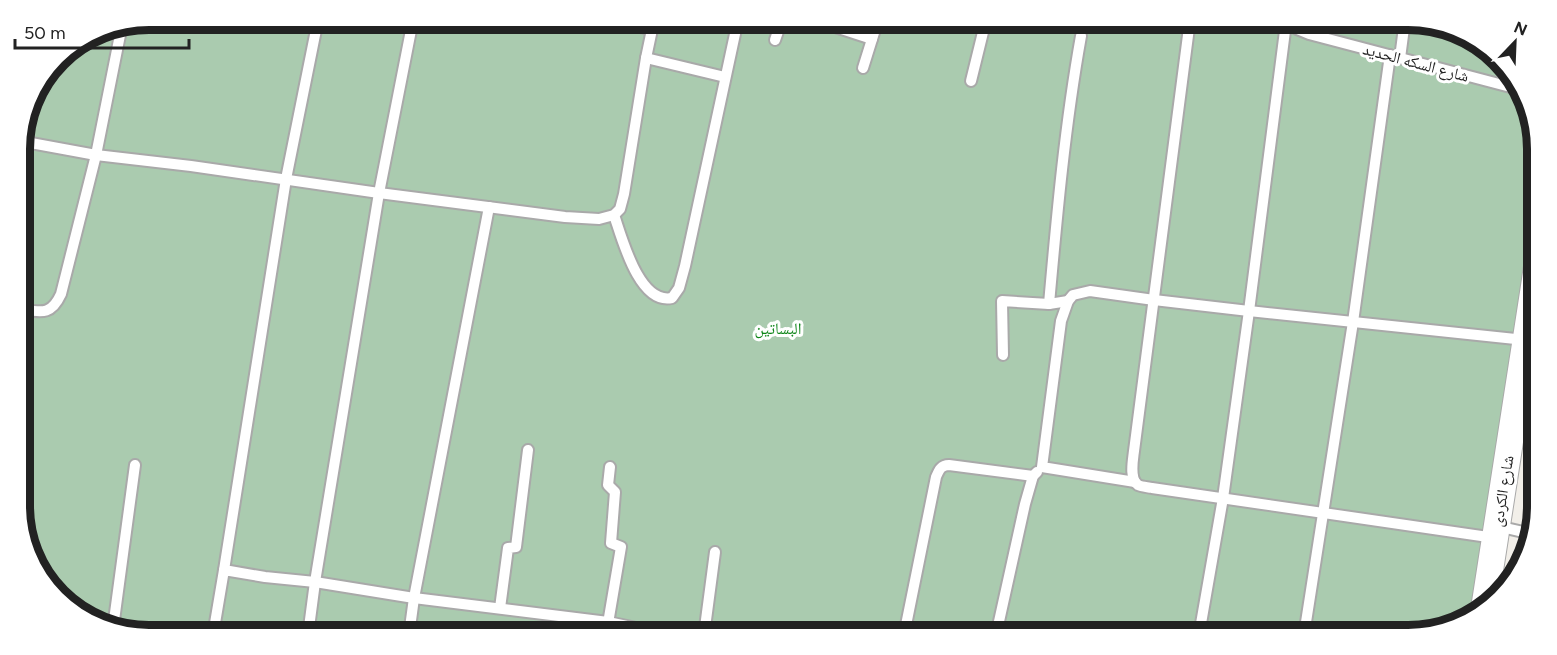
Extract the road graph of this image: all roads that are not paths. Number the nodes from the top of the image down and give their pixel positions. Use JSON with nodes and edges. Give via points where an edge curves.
{"nodes":[{"id":1,"x":316,"y":30,"type":"edge"},
{"id":2,"x":411,"y":30,"type":"edge"},
{"id":3,"x":652,"y":30,"type":"edge"},
{"id":4,"x":736,"y":30,"type":"edge"},
{"id":5,"x":778,"y":30,"type":"edge"},
{"id":6,"x":845,"y":30,"type":"edge"},
{"id":7,"x":875,"y":30,"type":"edge"},
{"id":8,"x":983,"y":30,"type":"edge"},
{"id":9,"x":1189,"y":30,"type":"edge"},
{"id":10,"x":1283,"y":30,"type":"edge"},
{"id":11,"x":1301,"y":30,"type":"edge"},
{"id":12,"x":1400,"y":30,"type":"edge"},
{"id":13,"x":120,"y":33,"type":"edge"},
{"id":14,"x":1081,"y":36,"type":"dead end"},
{"id":15,"x":872,"y":39,"type":"junction"},
{"id":16,"x":775,"y":40,"type":"dead end"},
{"id":17,"x":1395,"y":57,"type":"junction"},
{"id":18,"x":646,"y":58,"type":"junction"},
{"id":19,"x":863,"y":68,"type":"dead end"},
{"id":20,"x":725,"y":77,"type":"junction"},
{"id":21,"x":970,"y":81,"type":"dead end"},
{"id":22,"x":1509,"y":87,"type":"edge"},
{"id":23,"x":30,"y":143,"type":"edge"},
{"id":24,"x":96,"y":155,"type":"junction"},
{"id":25,"x":286,"y":179,"type":"junction"},
{"id":26,"x":379,"y":193,"type":"junction"},
{"id":27,"x":489,"y":207,"type":"junction"},
{"id":28,"x":614,"y":215,"type":"junction"},
{"id":29,"x":1154,"y":300,"type":"junction"},
{"id":30,"x":1068,"y":301,"type":"junction"},
{"id":31,"x":1049,"y":304,"type":"junction"},
{"id":32,"x":30,"y":310,"type":"edge"},
{"id":33,"x":1250,"y":311,"type":"junction"},
{"id":34,"x":1353,"y":322,"type":"junction"},
{"id":35,"x":1527,"y":341,"type":"edge"},
{"id":36,"x":1003,"y":355,"type":"dead end"},
{"id":37,"x":1527,"y":360,"type":"edge"},
{"id":38,"x":1513,"y":426,"type":"junction"},
{"id":39,"x":1527,"y":429,"type":"edge"},
{"id":40,"x":528,"y":450,"type":"dead end"},
{"id":41,"x":135,"y":465,"type":"dead end"},
{"id":42,"x":610,"y":467,"type":"dead end"},
{"id":43,"x":1042,"y":467,"type":"junction"},
{"id":44,"x":1033,"y":476,"type":"junction"},
{"id":45,"x":1135,"y":483,"type":"junction"},
{"id":46,"x":1222,"y":498,"type":"junction"},
{"id":47,"x":1324,"y":513,"type":"junction"},
{"id":48,"x":1496,"y":532,"type":"junction"},
{"id":49,"x":1524,"y":534,"type":"edge"},
{"id":50,"x":715,"y":552,"type":"dead end"},
{"id":51,"x":224,"y":570,"type":"junction"},
{"id":52,"x":315,"y":582,"type":"junction"},
{"id":53,"x":1488,"y":593,"type":"edge"},
{"id":54,"x":414,"y":598,"type":"junction"},
{"id":55,"x":500,"y":608,"type":"junction"},
{"id":56,"x":114,"y":620,"type":"edge"},
{"id":57,"x":608,"y":622,"type":"junction"},
{"id":58,"x":215,"y":625,"type":"edge"},
{"id":59,"x":309,"y":625,"type":"edge"},
{"id":60,"x":410,"y":625,"type":"edge"},
{"id":61,"x":608,"y":625,"type":"edge"},
{"id":62,"x":622,"y":625,"type":"edge"},
{"id":63,"x":705,"y":625,"type":"edge"},
{"id":64,"x":906,"y":625,"type":"edge"},
{"id":65,"x":998,"y":625,"type":"edge"},
{"id":66,"x":1200,"y":625,"type":"edge"},
{"id":67,"x":1306,"y":625,"type":"edge"}],
"edges":[{"from":1,"to":25,"type":"lane"},
{"from":2,"to":26,"type":"lane"},
{"from":3,"to":18,"type":"lane"},
{"from":4,"to":20,"type":"lane"},
{"from":5,"to":16,"type":"lane"},
{"from":6,"to":15,"type":"lane"},
{"from":7,"to":15,"type":"lane"},
{"from":8,"to":21,"type":"lane"},
{"from":9,"to":29,"type":"lane"},
{"from":10,"to":33,"type":"lane"},
{"from":11,"to":17,"type":"lane","name":"شارع السكه الحديد"},
{"from":12,"to":17,"type":"lane"},
{"from":13,"to":24,"type":"lane"},
{"from":14,"to":31,"type":"lane","via":[[1064,146]]},
{"from":15,"to":19,"type":"lane"},
{"from":17,"to":22,"type":"lane","name":"شارع السكه الحديد"},
{"from":17,"to":34,"type":"lane"},
{"from":18,"to":20,"type":"lane"},
{"from":18,"to":28,"type":"lane","via":[[624,194]]},
{"from":20,"to":28,"type":"lane","via":[[686,266],[672,298],[657,297],[647,288],[629,261]]},
{"from":23,"to":24,"type":"lane"},
{"from":24,"to":25,"type":"lane"},
{"from":24,"to":32,"type":"lane","via":[[61,294],[50,310]]},
{"from":25,"to":26,"type":"lane"},
{"from":25,"to":51,"type":"lane"},
{"from":26,"to":27,"type":"lane"},
{"from":26,"to":52,"type":"lane"},
{"from":27,"to":28,"type":"lane","via":[[565,218],[599,219]]},
{"from":27,"to":54,"type":"lane"},
{"from":29,"to":30,"type":"lane","via":[[1090,291],[1073,295]]},
{"from":29,"to":33,"type":"lane"},
{"from":29,"to":45,"type":"lane","via":[[1134,451]]},
{"from":30,"to":31,"type":"lane"},
{"from":30,"to":43,"type":"lane","via":[[1061,321]]},
{"from":31,"to":36,"type":"lane","via":[[1002,301]]},
{"from":33,"to":34,"type":"lane"},
{"from":33,"to":46,"type":"lane"},
{"from":34,"to":35,"type":"lane"},
{"from":34,"to":47,"type":"lane"},
{"from":37,"to":38,"type":"street","name":"شارع الكردى"},
{"from":38,"to":39,"type":"lane"},
{"from":38,"to":48,"type":"street","name":"شارع الكردى"},
{"from":40,"to":55,"type":"lane","via":[[516,548],[508,549]]},
{"from":41,"to":56,"type":"lane"},
{"from":42,"to":57,"type":"lane","via":[[608,485],[615,492],[611,543],[621,547]]},
{"from":43,"to":44,"type":"lane"},
{"from":43,"to":45,"type":"lane"},
{"from":44,"to":64,"type":"lane","via":[[949,465],[940,469]]},
{"from":44,"to":65,"type":"lane"},
{"from":45,"to":46,"type":"lane"},
{"from":46,"to":47,"type":"lane"},
{"from":46,"to":66,"type":"lane"},
{"from":47,"to":48,"type":"lane"},
{"from":47,"to":67,"type":"lane"},
{"from":48,"to":49,"type":"lane"},
{"from":48,"to":53,"type":"street","name":"شارع الكردى"},
{"from":50,"to":63,"type":"lane"},
{"from":51,"to":52,"type":"lane"},
{"from":51,"to":58,"type":"lane"},
{"from":52,"to":54,"type":"lane"},
{"from":52,"to":59,"type":"lane"},
{"from":54,"to":55,"type":"lane"},
{"from":54,"to":60,"type":"lane"},
{"from":55,"to":57,"type":"lane"},
{"from":57,"to":61,"type":"lane"},
{"from":57,"to":62,"type":"lane"}]}
